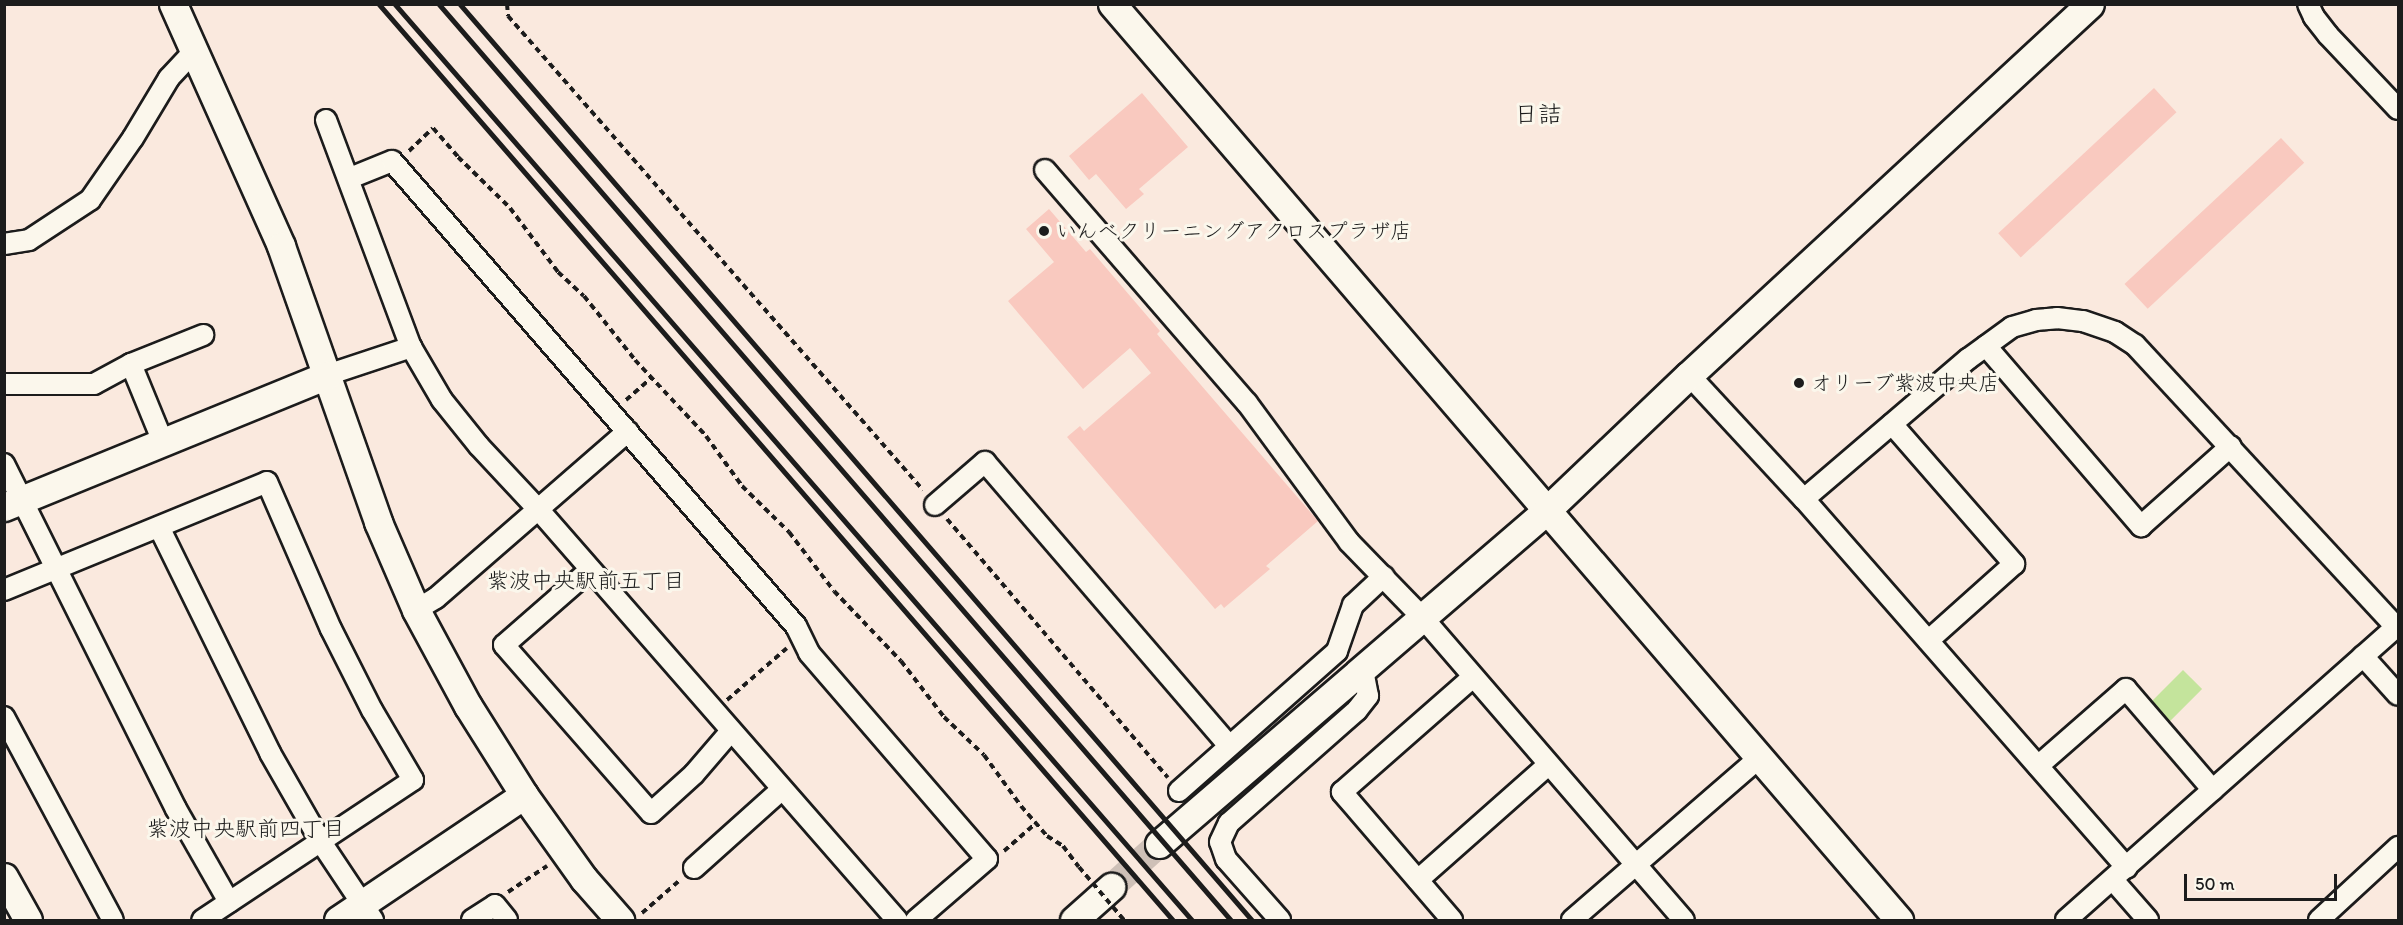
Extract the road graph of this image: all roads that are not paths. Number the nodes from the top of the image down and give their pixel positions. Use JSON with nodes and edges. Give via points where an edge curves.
{"nodes":[{"id":1,"x":172,"y":4,"type":"edge"},
{"id":2,"x":1112,"y":4,"type":"edge"},
{"id":3,"x":2090,"y":4,"type":"edge"},
{"id":4,"x":2308,"y":4,"type":"edge"},
{"id":5,"x":195,"y":50,"type":"junction"},
{"id":6,"x":2398,"y":109,"type":"edge"},
{"id":7,"x":326,"y":120,"type":"dead end"},
{"id":8,"x":1045,"y":170,"type":"dead end"},
{"id":9,"x":350,"y":178,"type":"junction"},
{"id":10,"x":4,"y":244,"type":"edge"},
{"id":11,"x":203,"y":335,"type":"dead end"},
{"id":12,"x":1986,"y":346,"type":"junction"},
{"id":13,"x":411,"y":347,"type":"junction"},
{"id":14,"x":131,"y":364,"type":"junction"},
{"id":15,"x":327,"y":375,"type":"junction"},
{"id":16,"x":1689,"y":375,"type":"junction"},
{"id":17,"x":4,"y":384,"type":"edge"},
{"id":18,"x":1892,"y":424,"type":"junction"},
{"id":19,"x":628,"y":431,"type":"junction"},
{"id":20,"x":163,"y":442,"type":"junction"},
{"id":21,"x":2231,"y":446,"type":"junction"},
{"id":22,"x":4,"y":464,"type":"edge"},
{"id":23,"x":1804,"y":499,"type":"junction"},
{"id":24,"x":13,"y":504,"type":"edge"},
{"id":25,"x":935,"y":505,"type":"road end"},
{"id":26,"x":538,"y":509,"type":"junction"},
{"id":27,"x":1546,"y":511,"type":"junction"},
{"id":28,"x":159,"y":527,"type":"junction"},
{"id":29,"x":55,"y":570,"type":"junction"},
{"id":30,"x":590,"y":570,"type":"junction"},
{"id":31,"x":1384,"y":576,"type":"junction"},
{"id":32,"x":4,"y":590,"type":"edge"},
{"id":33,"x":416,"y":610,"type":"junction"},
{"id":34,"x":1423,"y":618,"type":"junction"},
{"id":35,"x":2397,"y":626,"type":"edge"},
{"id":36,"x":1928,"y":641,"type":"junction"},
{"id":37,"x":2363,"y":656,"type":"junction"},
{"id":38,"x":1363,"y":671,"type":"junction"},
{"id":39,"x":1473,"y":677,"type":"junction"},
{"id":40,"x":2398,"y":695,"type":"edge"},
{"id":41,"x":4,"y":717,"type":"edge"},
{"id":42,"x":731,"y":731,"type":"junction"},
{"id":43,"x":1229,"y":747,"type":"junction"},
{"id":44,"x":1759,"y":758,"type":"junction"},
{"id":45,"x":1548,"y":765,"type":"junction"},
{"id":46,"x":2038,"y":766,"type":"junction"},
{"id":47,"x":782,"y":789,"type":"junction"},
{"id":48,"x":2213,"y":790,"type":"junction"},
{"id":49,"x":1179,"y":791,"type":"road end"},
{"id":50,"x":524,"y":795,"type":"junction"},
{"id":51,"x":321,"y":842,"type":"junction"},
{"id":52,"x":1159,"y":844,"type":"tunnel mouth"},
{"id":53,"x":2398,"y":847,"type":"edge"},
{"id":54,"x":1636,"y":865,"type":"junction"},
{"id":55,"x":694,"y":868,"type":"road end"},
{"id":56,"x":2120,"y":874,"type":"junction"},
{"id":57,"x":4,"y":877,"type":"edge"},
{"id":58,"x":1418,"y":880,"type":"junction"},
{"id":59,"x":1111,"y":887,"type":"tunnel mouth"},
{"id":60,"x":229,"y":902,"type":"junction"},
{"id":61,"x":368,"y":912,"type":"edge"},
{"id":62,"x":501,"y":913,"type":"edge"},
{"id":63,"x":631,"y":917,"type":"edge"},
{"id":64,"x":28,"y":920,"type":"edge"},
{"id":65,"x":113,"y":921,"type":"edge"},
{"id":66,"x":202,"y":921,"type":"edge"},
{"id":67,"x":338,"y":921,"type":"edge"},
{"id":68,"x":472,"y":921,"type":"edge"},
{"id":69,"x":897,"y":921,"type":"edge"},
{"id":70,"x":916,"y":921,"type":"edge"},
{"id":71,"x":1074,"y":921,"type":"edge"},
{"id":72,"x":1280,"y":921,"type":"edge"},
{"id":73,"x":1452,"y":921,"type":"edge"},
{"id":74,"x":1572,"y":921,"type":"edge"},
{"id":75,"x":1684,"y":921,"type":"edge"},
{"id":76,"x":1899,"y":921,"type":"edge"},
{"id":77,"x":2066,"y":921,"type":"edge"},
{"id":78,"x":2148,"y":921,"type":"edge"},
{"id":79,"x":2319,"y":921,"type":"edge"}],
"edges":[{"from":1,"to":5,"type":"street"},
{"from":2,"to":27,"type":"street"},
{"from":3,"to":16,"type":"street"},
{"from":4,"to":6,"type":"street","via":[[2328,35]]},
{"from":5,"to":10,"type":"street","via":[[169,78],[90,200],[29,240]]},
{"from":5,"to":15,"type":"street","via":[[281,246]]},
{"from":7,"to":9,"type":"street"},
{"from":8,"to":31,"type":"street","via":[[1246,403],[1349,542]]},
{"from":9,"to":13,"type":"street"},
{"from":9,"to":19,"type":"street","via":[[392,161]]},
{"from":11,"to":14,"type":"street"},
{"from":12,"to":18,"type":"street"},
{"from":12,"to":21,"type":"street","via":[[2013,327],[2036,320],[2083,321],[2115,332],[2161,370]]},
{"from":12,"to":21,"type":"street","via":[[2140,526]]},
{"from":13,"to":15,"type":"street"},
{"from":13,"to":26,"type":"street","via":[[442,400]]},
{"from":14,"to":17,"type":"street","via":[[94,384]]},
{"from":14,"to":20,"type":"street"},
{"from":15,"to":20,"type":"street"},
{"from":15,"to":33,"type":"street","via":[[378,522]]},
{"from":16,"to":23,"type":"street"},
{"from":16,"to":27,"type":"street"},
{"from":18,"to":23,"type":"street"},
{"from":18,"to":36,"type":"street","via":[[2014,564]]},
{"from":19,"to":26,"type":"street"},
{"from":19,"to":70,"type":"street","via":[[796,626],[809,653],[987,859]]},
{"from":20,"to":24,"type":"street"},
{"from":21,"to":35,"type":"street"},
{"from":22,"to":24,"type":"street"},
{"from":23,"to":36,"type":"street"},
{"from":24,"to":29,"type":"street"},
{"from":25,"to":43,"type":"street","via":[[985,462]]},
{"from":26,"to":30,"type":"street"},
{"from":26,"to":33,"type":"street","via":[[436,598]]},
{"from":27,"to":34,"type":"street"},
{"from":27,"to":44,"type":"street"},
{"from":28,"to":29,"type":"street"},
{"from":28,"to":51,"type":"street","via":[[270,753]]},
{"from":28,"to":51,"type":"street","via":[[267,482],[336,639],[412,780]]},
{"from":29,"to":32,"type":"street"},
{"from":29,"to":60,"type":"street","via":[[176,809]]},
{"from":30,"to":42,"type":"street"},
{"from":30,"to":42,"type":"street","via":[[504,645],[651,813],[694,774]]},
{"from":31,"to":34,"type":"street"},
{"from":31,"to":43,"type":"street","via":[[1353,605],[1337,651]]},
{"from":33,"to":50,"type":"street","via":[[468,706]]},
{"from":34,"to":38,"type":"street"},
{"from":34,"to":39,"type":"street"},
{"from":35,"to":37,"type":"street"},
{"from":36,"to":46,"type":"street"},
{"from":37,"to":40,"type":"street"},
{"from":37,"to":48,"type":"street"},
{"from":38,"to":52,"type":"street"},
{"from":38,"to":72,"type":"street","via":[[1368,696],[1357,710],[1229,823],[1220,842],[1226,859]]},
{"from":39,"to":45,"type":"street"},
{"from":39,"to":58,"type":"street","via":[[1342,792]]},
{"from":41,"to":65,"type":"street"},
{"from":42,"to":47,"type":"street"},
{"from":43,"to":49,"type":"street"},
{"from":44,"to":54,"type":"street"},
{"from":44,"to":76,"type":"street"},
{"from":45,"to":54,"type":"street"},
{"from":45,"to":58,"type":"street"},
{"from":46,"to":48,"type":"street","via":[[2126,690]]},
{"from":46,"to":56,"type":"street"},
{"from":47,"to":55,"type":"street"},
{"from":47,"to":69,"type":"street"},
{"from":48,"to":56,"type":"street"},
{"from":50,"to":61,"type":"street"},
{"from":50,"to":63,"type":"street","via":[[584,879]]},
{"from":51,"to":60,"type":"street"},
{"from":51,"to":61,"type":"street"},
{"from":53,"to":79,"type":"street"},
{"from":54,"to":74,"type":"street"},
{"from":54,"to":75,"type":"street"},
{"from":56,"to":77,"type":"street"},
{"from":56,"to":78,"type":"street"},
{"from":57,"to":64,"type":"street"},
{"from":58,"to":73,"type":"street"},
{"from":59,"to":71,"type":"street"},
{"from":60,"to":66,"type":"street"},
{"from":61,"to":67,"type":"street"},
{"from":62,"to":68,"type":"street"}]}
